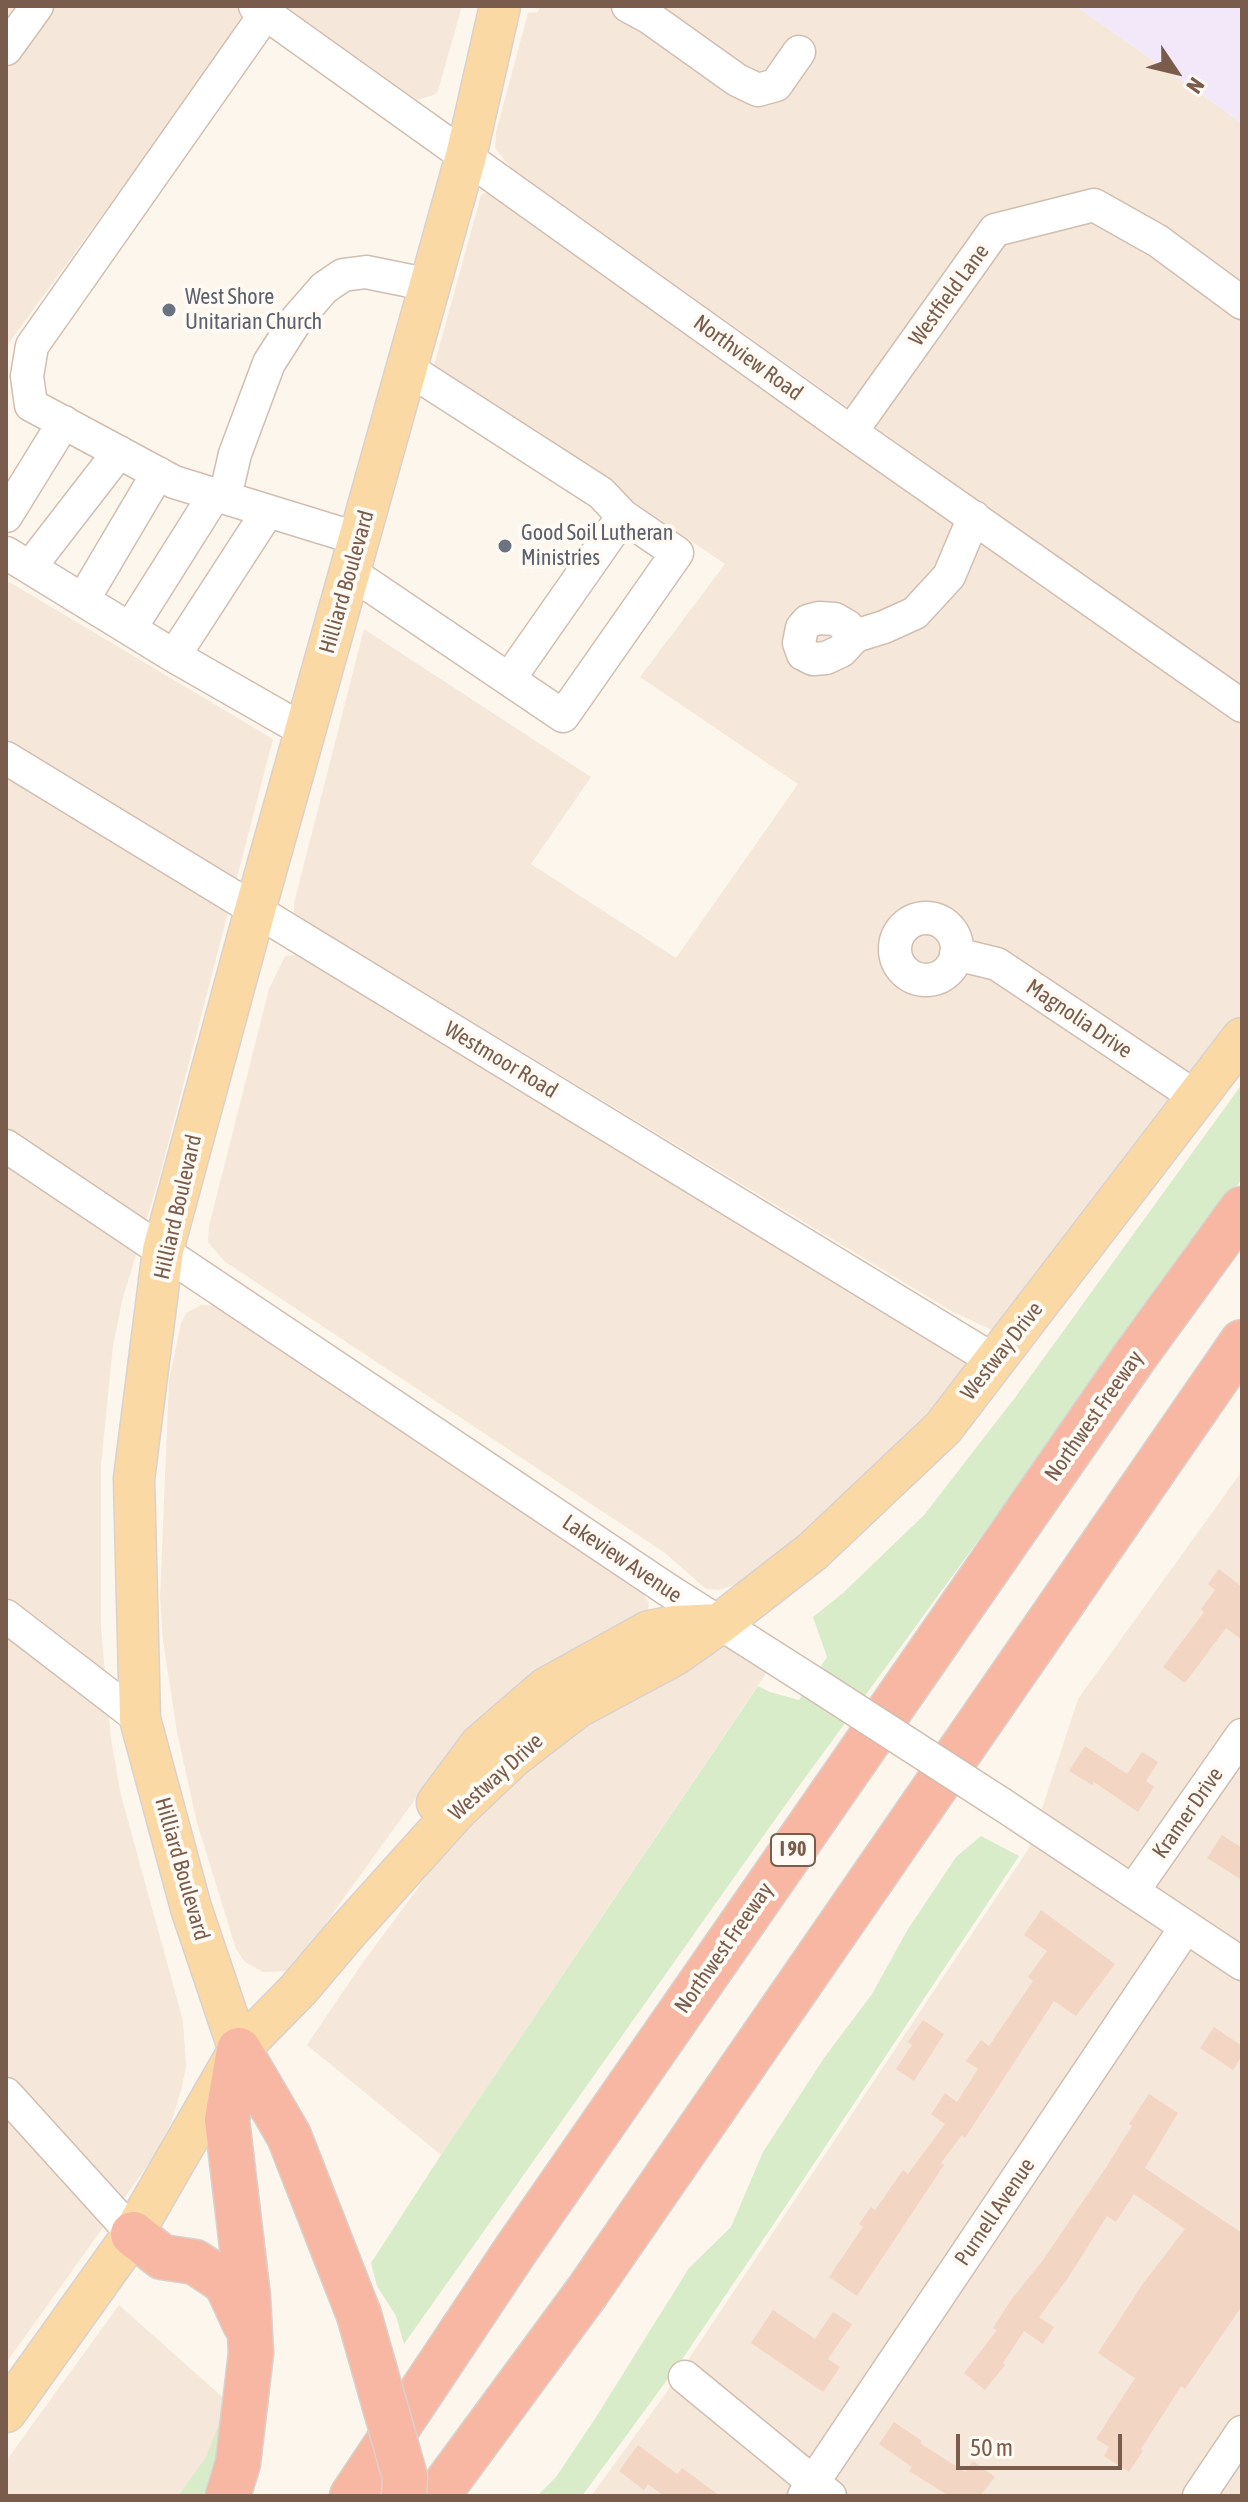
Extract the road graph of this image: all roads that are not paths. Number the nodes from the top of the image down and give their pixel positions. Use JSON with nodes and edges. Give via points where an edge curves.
{"nodes":[{"id":1,"x":37,"y":6,"type":"edge"},
{"id":2,"x":500,"y":6,"type":"edge"},
{"id":3,"x":628,"y":6,"type":"edge"},
{"id":4,"x":260,"y":10,"type":"edge"},
{"id":5,"x":6,"y":49,"type":"edge"},
{"id":6,"x":799,"y":52,"type":"dead end"},
{"id":7,"x":466,"y":156,"type":"junction"},
{"id":8,"x":430,"y":285,"type":"junction"},
{"id":9,"x":1242,"y":303,"type":"edge"},
{"id":10,"x":407,"y":368,"type":"junction"},
{"id":11,"x":18,"y":409,"type":"edge"},
{"id":12,"x":64,"y":422,"type":"junction"},
{"id":13,"x":851,"y":432,"type":"junction"},
{"id":14,"x":119,"y":452,"type":"junction"},
{"id":15,"x":158,"y":473,"type":"junction"},
{"id":16,"x":220,"y":496,"type":"junction"},
{"id":17,"x":268,"y":511,"type":"junction"},
{"id":18,"x":6,"y":516,"type":"edge"},
{"id":19,"x":623,"y":516,"type":"junction"},
{"id":20,"x":974,"y":517,"type":"junction"},
{"id":21,"x":354,"y":556,"type":"junction"},
{"id":22,"x":18,"y":560,"type":"edge"},
{"id":23,"x":83,"y":600,"type":"junction"},
{"id":24,"x":130,"y":629,"type":"junction"},
{"id":25,"x":855,"y":636,"type":"dead end"},
{"id":26,"x":174,"y":656,"type":"junction"},
{"id":27,"x":509,"y":679,"type":"junction"},
{"id":28,"x":1242,"y":706,"type":"edge"},
{"id":29,"x":305,"y":731,"type":"junction"},
{"id":30,"x":6,"y":758,"type":"edge"},
{"id":31,"x":255,"y":910,"type":"junction"},
{"id":32,"x":956,"y":954,"type":"dead end"},
{"id":33,"x":1242,"y":1038,"type":"edge"},
{"id":34,"x":1196,"y":1097,"type":"junction"},
{"id":35,"x":6,"y":1146,"type":"edge"},
{"id":36,"x":1242,"y":1209,"type":"edge"},
{"id":37,"x":163,"y":1250,"type":"junction"},
{"id":38,"x":1242,"y":1342,"type":"edge"},
{"id":39,"x":995,"y":1361,"type":"junction"},
{"id":40,"x":6,"y":1616,"type":"edge"},
{"id":41,"x":719,"y":1624,"type":"junction"},
{"id":42,"x":140,"y":1719,"type":"junction"},
{"id":43,"x":1242,"y":1735,"type":"edge"},
{"id":44,"x":1133,"y":1891,"type":"junction"},
{"id":45,"x":1186,"y":1927,"type":"junction"},
{"id":46,"x":1242,"y":1964,"type":"edge"},
{"id":47,"x":239,"y":2050,"type":"junction"},
{"id":48,"x":6,"y":2094,"type":"edge"},
{"id":49,"x":133,"y":2234,"type":"junction"},
{"id":50,"x":251,"y":2346,"type":"junction"},
{"id":51,"x":685,"y":2377,"type":"dead end"},
{"id":52,"x":6,"y":2412,"type":"edge"},
{"id":53,"x":1242,"y":2432,"type":"edge"},
{"id":54,"x":816,"y":2492,"type":"edge"},
{"id":55,"x":228,"y":2496,"type":"edge"},
{"id":56,"x":352,"y":2496,"type":"edge"},
{"id":57,"x":404,"y":2496,"type":"edge"},
{"id":58,"x":437,"y":2496,"type":"edge"},
{"id":59,"x":1199,"y":2496,"type":"edge"}],
"edges":[{"from":1,"to":5,"type":"street"},
{"from":2,"to":7,"type":"main road","name":"Hilliard Boulevard"},
{"from":3,"to":6,"type":"street","via":[[758,90],[776,85]]},
{"from":4,"to":7,"type":"street","name":"Northview Road"},
{"from":4,"to":11,"type":"street","via":[[32,346]]},
{"from":7,"to":8,"type":"main road","name":"Hilliard Boulevard"},
{"from":7,"to":13,"type":"street","name":"Northview Road"},
{"from":8,"to":10,"type":"main road","name":"Hilliard Boulevard"},
{"from":8,"to":16,"type":"street","via":[[366,272],[343,275],[324,288],[269,363]]},
{"from":9,"to":13,"type":"street","name":"Westfield Lane","via":[[1158,241],[1094,205],[995,230]]},
{"from":10,"to":19,"type":"street","via":[[601,493]]},
{"from":10,"to":21,"type":"main road","name":"Hilliard Boulevard"},
{"from":11,"to":12,"type":"street"},
{"from":12,"to":14,"type":"street"},
{"from":12,"to":18,"type":"street"},
{"from":13,"to":20,"type":"street","name":"Northview Road"},
{"from":14,"to":15,"type":"street"},
{"from":14,"to":22,"type":"street"},
{"from":15,"to":16,"type":"street"},
{"from":15,"to":23,"type":"street"},
{"from":16,"to":17,"type":"street"},
{"from":16,"to":24,"type":"street"},
{"from":17,"to":21,"type":"street"},
{"from":17,"to":26,"type":"street"},
{"from":19,"to":27,"type":"street"},
{"from":19,"to":27,"type":"street","via":[[677,553],[563,716]]},
{"from":20,"to":25,"type":"street","via":[[949,576],[934,595],[915,613]]},
{"from":20,"to":28,"type":"street","name":"Northview Road"},
{"from":21,"to":27,"type":"street"},
{"from":21,"to":29,"type":"main road","name":"Hilliard Boulevard"},
{"from":22,"to":23,"type":"street"},
{"from":23,"to":24,"type":"street"},
{"from":24,"to":26,"type":"street"},
{"from":26,"to":29,"type":"street"},
{"from":29,"to":31,"type":"main road","name":"Hilliard Boulevard"},
{"from":30,"to":31,"type":"street","name":"Westmoor Road"},
{"from":31,"to":37,"type":"main road","name":"Hilliard Boulevard"},
{"from":31,"to":39,"type":"street","name":"Westmoor Road"},
{"from":32,"to":34,"type":"street","name":"Magnolia Drive","via":[[997,964]]},
{"from":33,"to":34,"type":"main road","name":"Westway Drive"},
{"from":34,"to":39,"type":"main road","name":"Westway Drive"},
{"from":35,"to":37,"type":"street","name":"Lakeview Avenue"},
{"from":36,"to":56,"type":"highway","name":"Northwest Freeway","number":"I 90","via":[[517,2248]]},
{"from":37,"to":41,"type":"street","name":"Lakeview Avenue"},
{"from":37,"to":42,"type":"main road","name":"Hilliard Boulevard","via":[[134,1479]]},
{"from":38,"to":58,"type":"highway","via":[[587,2292]]},
{"from":39,"to":41,"type":"main road","name":"Westway Drive","via":[[943,1428],[874,1495],[813,1551]]},
{"from":40,"to":42,"type":"street"},
{"from":41,"to":44,"type":"street","name":"Lakeview Avenue","bridge":true},
{"from":41,"to":47,"type":"main road","name":"Westway Drive","via":[[675,1655],[578,1707],[513,1757],[456,1811]]},
{"from":42,"to":47,"type":"main road","name":"Hilliard Boulevard","via":[[191,1908]]},
{"from":43,"to":44,"type":"street","name":"Kramer Drive"},
{"from":44,"to":45,"type":"street","name":"Lakeview Avenue"},
{"from":45,"to":46,"type":"street","name":"Lakeview Avenue"},
{"from":45,"to":54,"type":"street","name":"Purnell Avenue"},
{"from":47,"to":49,"type":"main road"},
{"from":47,"to":50,"type":"highway","via":[[227,2120]]},
{"from":47,"to":57,"type":"highway","bridge":true,"via":[[289,2136],[359,2315],[405,2477]]},
{"from":48,"to":49,"type":"street"},
{"from":49,"to":50,"type":"highway","via":[[162,2257],[195,2262],[222,2280],[244,2318]]},
{"from":49,"to":52,"type":"main road"},
{"from":50,"to":55,"type":"highway","via":[[238,2463]]},
{"from":51,"to":54,"type":"street"},
{"from":53,"to":59,"type":"street"}]}
